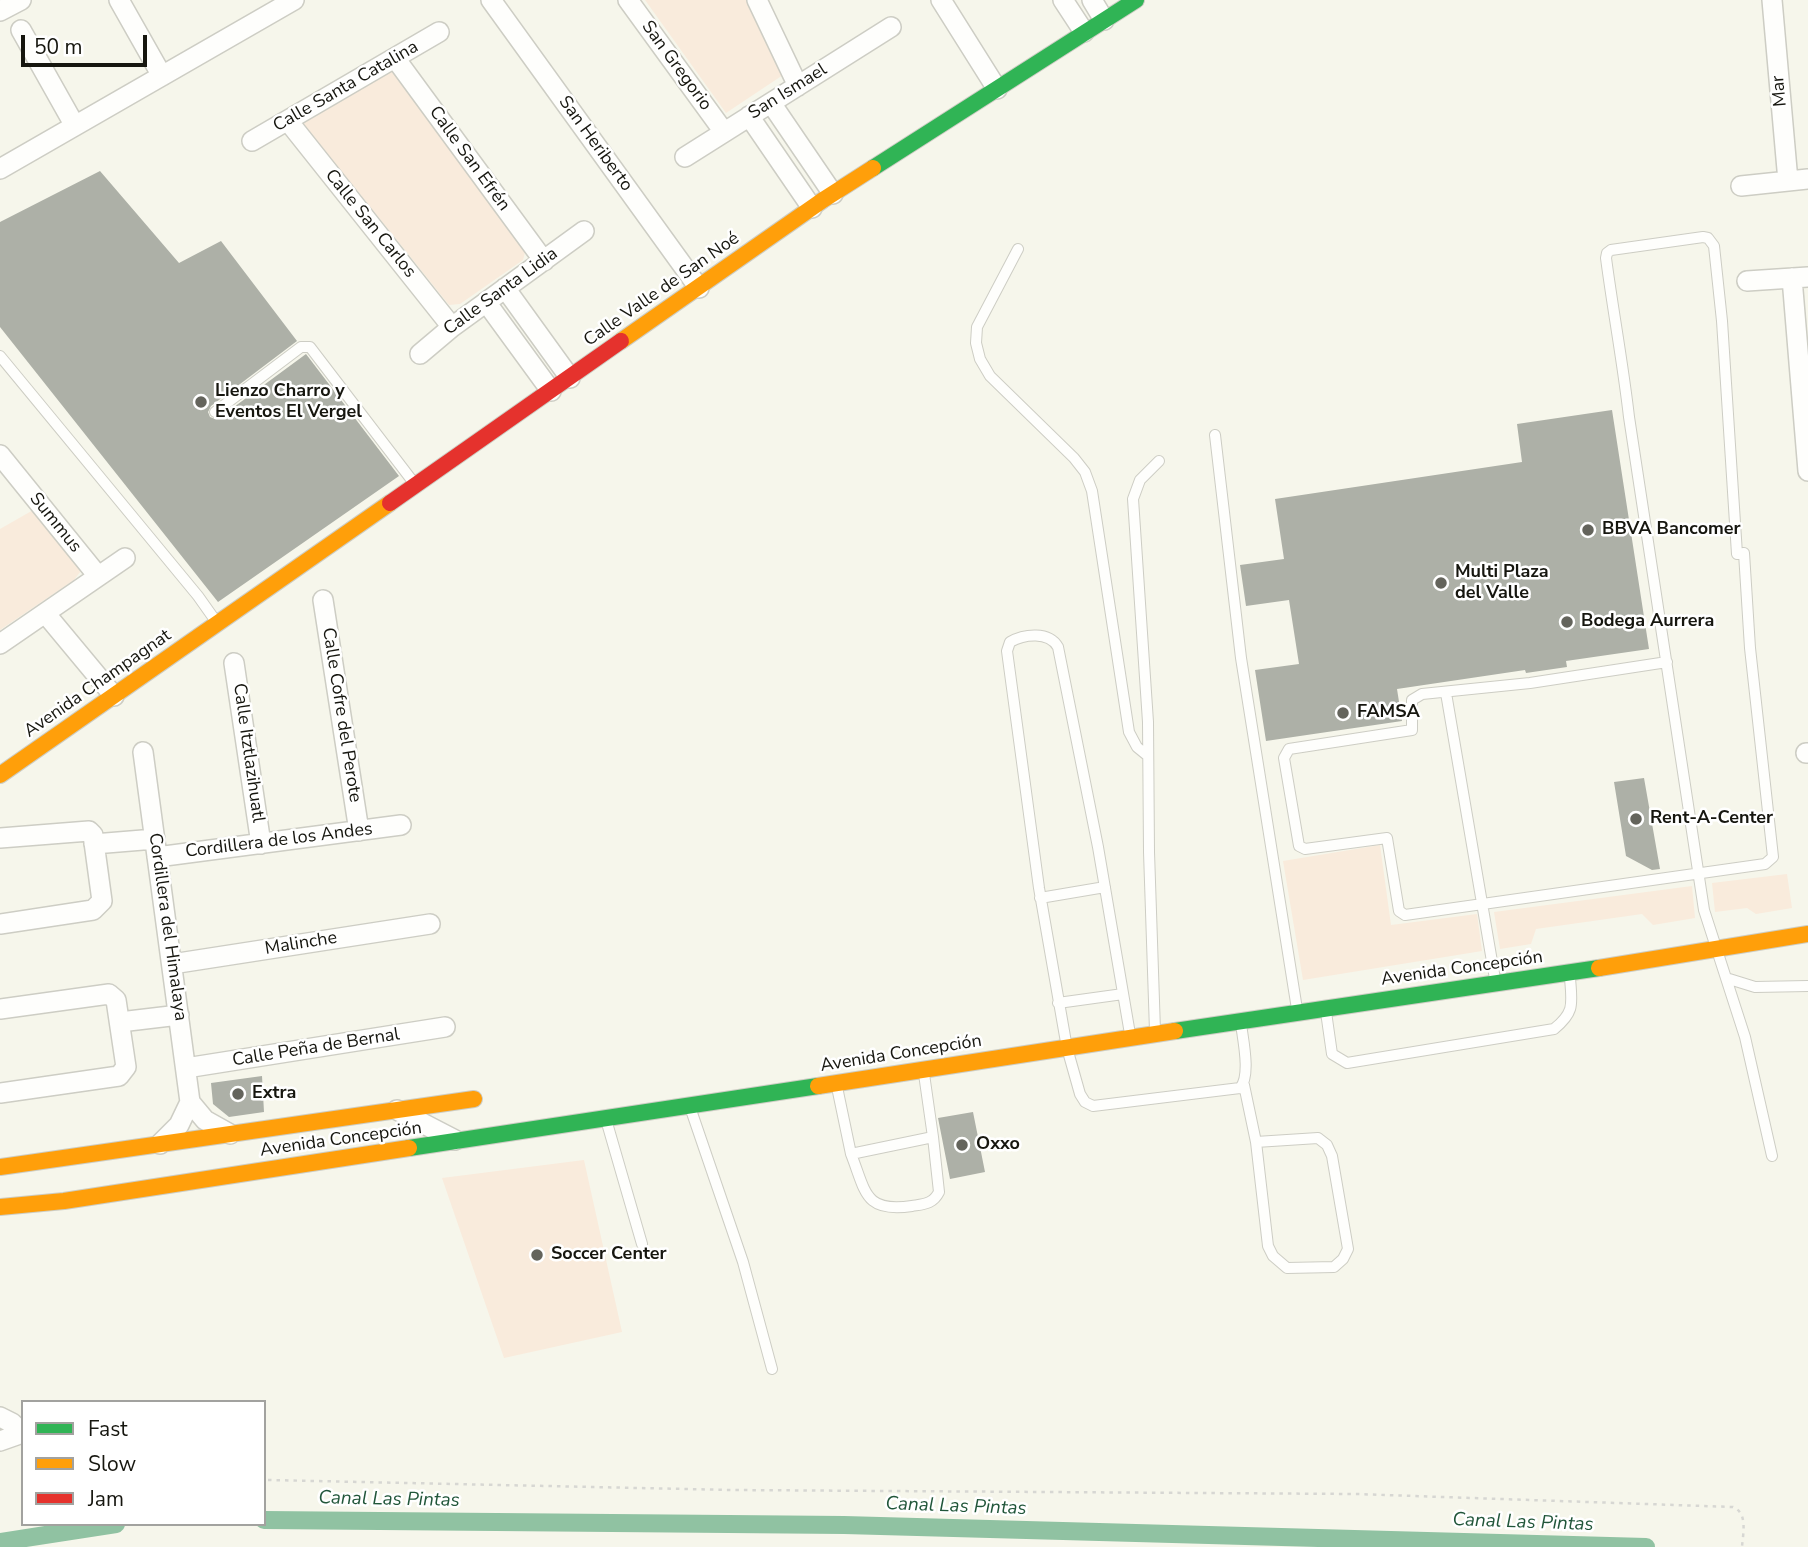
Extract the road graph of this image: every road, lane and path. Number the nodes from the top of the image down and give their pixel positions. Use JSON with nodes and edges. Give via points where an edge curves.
{"nodes":[{"id":1,"x":21,"y":0,"type":"edge"},
{"id":2,"x":119,"y":0,"type":"edge"},
{"id":3,"x":491,"y":0,"type":"edge"},
{"id":4,"x":628,"y":0,"type":"edge"},
{"id":5,"x":757,"y":0,"type":"edge"},
{"id":6,"x":940,"y":0,"type":"edge"},
{"id":7,"x":1063,"y":0,"type":"edge"},
{"id":8,"x":1092,"y":0,"type":"edge"},
{"id":9,"x":1136,"y":0,"type":"edge"},
{"id":10,"x":1772,"y":0,"type":"edge"},
{"id":11,"x":282,"y":3,"type":"edge"},
{"id":12,"x":0,"y":11,"type":"edge"},
{"id":13,"x":1104,"y":20,"type":"junction"},
{"id":14,"x":891,"y":27,"type":"dead end"},
{"id":15,"x":20,"y":30,"type":"dead end"},
{"id":16,"x":439,"y":32,"type":"dead end"},
{"id":17,"x":1084,"y":32,"type":"junction"},
{"id":18,"x":395,"y":58,"type":"junction"},
{"id":19,"x":162,"y":76,"type":"junction"},
{"id":20,"x":798,"y":86,"type":"junction"},
{"id":21,"x":997,"y":89,"type":"junction"},
{"id":22,"x":771,"y":103,"type":"junction"},
{"id":23,"x":750,"y":116,"type":"junction"},
{"id":24,"x":288,"y":121,"type":"junction"},
{"id":25,"x":75,"y":126,"type":"junction"},
{"id":26,"x":724,"y":132,"type":"junction"},
{"id":27,"x":252,"y":141,"type":"dead end"},
{"id":28,"x":685,"y":157,"type":"dead end"},
{"id":29,"x":0,"y":169,"type":"edge"},
{"id":30,"x":1798,"y":180,"type":"edge"},
{"id":31,"x":1741,"y":186,"type":"dead end"},
{"id":32,"x":833,"y":194,"type":"junction"},
{"id":33,"x":812,"y":208,"type":"junction"},
{"id":34,"x":584,"y":231,"type":"dead end"},
{"id":35,"x":1018,"y":248,"type":"dead end"},
{"id":36,"x":544,"y":261,"type":"junction"},
{"id":37,"x":1800,"y":278,"type":"edge"},
{"id":38,"x":1747,"y":281,"type":"dead end"},
{"id":39,"x":505,"y":288,"type":"junction"},
{"id":40,"x":699,"y":288,"type":"junction"},
{"id":41,"x":486,"y":302,"type":"junction"},
{"id":42,"x":452,"y":327,"type":"junction"},
{"id":43,"x":420,"y":354,"type":"dead end"},
{"id":44,"x":0,"y":356,"type":"edge"},
{"id":45,"x":570,"y":377,"type":"junction"},
{"id":46,"x":551,"y":391,"type":"junction"},
{"id":47,"x":215,"y":412,"type":"dead end"},
{"id":48,"x":1215,"y":435,"type":"dead end"},
{"id":49,"x":1159,"y":461,"type":"dead end"},
{"id":50,"x":1808,"y":462,"type":"edge"},
{"id":51,"x":4,"y":468,"type":"edge"},
{"id":52,"x":1808,"y":471,"type":"edge"},
{"id":53,"x":416,"y":486,"type":"junction"},
{"id":54,"x":125,"y":558,"type":"dead end"},
{"id":55,"x":98,"y":576,"type":"junction"},
{"id":56,"x":323,"y":600,"type":"dead end"},
{"id":57,"x":40,"y":617,"type":"junction"},
{"id":58,"x":218,"y":624,"type":"junction"},
{"id":59,"x":0,"y":644,"type":"edge"},
{"id":60,"x":1667,"y":662,"type":"junction"},
{"id":61,"x":234,"y":663,"type":"dead end"},
{"id":62,"x":1446,"y":693,"type":"junction"},
{"id":63,"x":108,"y":700,"type":"junction"},
{"id":64,"x":143,"y":752,"type":"dead end"},
{"id":65,"x":1148,"y":757,"type":"junction"},
{"id":66,"x":0,"y":775,"type":"edge"},
{"id":67,"x":401,"y":825,"type":"dead end"},
{"id":68,"x":359,"y":831,"type":"junction"},
{"id":69,"x":0,"y":838,"type":"edge"},
{"id":70,"x":94,"y":844,"type":"junction"},
{"id":71,"x":261,"y":844,"type":"junction"},
{"id":72,"x":156,"y":848,"type":"junction"},
{"id":73,"x":1699,"y":873,"type":"junction"},
{"id":74,"x":1105,"y":887,"type":"junction"},
{"id":75,"x":1040,"y":898,"type":"junction"},
{"id":76,"x":1482,"y":904,"type":"junction"},
{"id":77,"x":0,"y":924,"type":"edge"},
{"id":78,"x":430,"y":924,"type":"dead end"},
{"id":79,"x":1808,"y":934,"type":"edge"},
{"id":80,"x":1717,"y":948,"type":"junction"},
{"id":81,"x":172,"y":964,"type":"junction"},
{"id":82,"x":1570,"y":973,"type":"junction"},
{"id":83,"x":1726,"y":978,"type":"junction"},
{"id":84,"x":1495,"y":982,"type":"junction"},
{"id":85,"x":1808,"y":986,"type":"edge"},
{"id":86,"x":1124,"y":994,"type":"junction"},
{"id":87,"x":1058,"y":1003,"type":"junction"},
{"id":88,"x":1325,"y":1008,"type":"junction"},
{"id":89,"x":0,"y":1009,"type":"edge"},
{"id":90,"x":1297,"y":1013,"type":"junction"},
{"id":91,"x":179,"y":1015,"type":"junction"},
{"id":92,"x":1241,"y":1021,"type":"junction"},
{"id":93,"x":120,"y":1022,"type":"junction"},
{"id":94,"x":446,"y":1027,"type":"dead end"},
{"id":95,"x":1156,"y":1034,"type":"junction"},
{"id":96,"x":1131,"y":1038,"type":"junction"},
{"id":97,"x":1067,"y":1048,"type":"junction"},
{"id":98,"x":186,"y":1068,"type":"junction"},
{"id":99,"x":923,"y":1070,"type":"junction"},
{"id":100,"x":836,"y":1084,"type":"junction"},
{"id":101,"x":1244,"y":1085,"type":"junction"},
{"id":102,"x":0,"y":1093,"type":"edge"},
{"id":103,"x":474,"y":1099,"type":"dead end"},
{"id":104,"x":190,"y":1102,"type":"junction"},
{"id":105,"x":690,"y":1106,"type":"junction"},
{"id":106,"x":397,"y":1110,"type":"junction"},
{"id":107,"x":606,"y":1119,"type":"junction"},
{"id":108,"x":230,"y":1135,"type":"junction"},
{"id":109,"x":933,"y":1137,"type":"junction"},
{"id":110,"x":459,"y":1142,"type":"junction"},
{"id":111,"x":1256,"y":1142,"type":"junction"},
{"id":112,"x":160,"y":1144,"type":"junction"},
{"id":113,"x":851,"y":1154,"type":"junction"},
{"id":114,"x":1772,"y":1156,"type":"dead end"},
{"id":115,"x":0,"y":1167,"type":"edge"},
{"id":116,"x":0,"y":1207,"type":"edge"},
{"id":117,"x":642,"y":1244,"type":"dead end"},
{"id":118,"x":772,"y":1369,"type":"dead end"},
{"id":119,"x":0,"y":1417,"type":"edge"},
{"id":120,"x":0,"y":1441,"type":"edge"},
{"id":121,"x":268,"y":1480,"type":"dead end"},
{"id":122,"x":1742,"y":1547,"type":"edge"}],
"edges":[{"from":1,"to":12,"type":"street"},
{"from":2,"to":19,"type":"street"},
{"from":3,"to":40,"type":"street","name":"San Heriberto"},
{"from":4,"to":26,"type":"street","name":"San Gregorio"},
{"from":5,"to":20,"type":"street"},
{"from":6,"to":21,"type":"street"},
{"from":7,"to":17,"type":"street"},
{"from":8,"to":13,"type":"street"},
{"from":9,"to":13,"type":"street","name":"Calle Valle de San Noé"},
{"from":10,"to":30,"type":"street","name":"Mar"},
{"from":11,"to":19,"type":"street"},
{"from":13,"to":17,"type":"street","name":"Calle Valle de San Noé"},
{"from":14,"to":20,"type":"street","name":"San Ismael"},
{"from":15,"to":25,"type":"street"},
{"from":16,"to":18,"type":"street","name":"Calle Santa Catalina"},
{"from":17,"to":21,"type":"street","name":"Calle Valle de San Noé"},
{"from":18,"to":24,"type":"street","name":"Calle Santa Catalina"},
{"from":18,"to":36,"type":"street","name":"Calle San Efrén"},
{"from":19,"to":25,"type":"street"},
{"from":20,"to":22,"type":"street","name":"San Ismael"},
{"from":21,"to":32,"type":"street","name":"Calle Valle de San Noé"},
{"from":22,"to":23,"type":"street","name":"San Ismael"},
{"from":22,"to":32,"type":"street"},
{"from":23,"to":26,"type":"street","name":"San Ismael"},
{"from":23,"to":33,"type":"street"},
{"from":24,"to":27,"type":"street","name":"Calle Santa Catalina"},
{"from":24,"to":42,"type":"street","name":"Calle San Carlos"},
{"from":25,"to":29,"type":"street"},
{"from":26,"to":28,"type":"street","name":"San Ismael"},
{"from":30,"to":31,"type":"street","name":"Mar"},
{"from":32,"to":33,"type":"street","name":"Calle Valle de San Noé"},
{"from":33,"to":40,"type":"street","name":"Calle Valle de San Noé"},
{"from":34,"to":36,"type":"street","name":"Calle Santa Lidia"},
{"from":35,"to":65,"type":"lane","via":[[977,327],[979,359],[990,376],[1085,472],[1092,491],[1129,732]]},
{"from":36,"to":39,"type":"street","name":"Calle Santa Lidia"},
{"from":37,"to":38,"type":"street"},
{"from":37,"to":50,"type":"street"},
{"from":39,"to":41,"type":"street","name":"Calle Santa Lidia"},
{"from":39,"to":45,"type":"street"},
{"from":40,"to":45,"type":"street","name":"Calle Valle de San Noé"},
{"from":41,"to":42,"type":"street","name":"Calle Santa Lidia"},
{"from":41,"to":46,"type":"street"},
{"from":42,"to":43,"type":"street","name":"Calle Santa Lidia"},
{"from":44,"to":58,"type":"lane"},
{"from":45,"to":46,"type":"street","name":"Calle Valle de San Noé"},
{"from":46,"to":53,"type":"street","name":"Calle Valle de San Noé"},
{"from":47,"to":53,"type":"lane","via":[[301,347],[310,347]]},
{"from":48,"to":90,"type":"lane","via":[[1241,658]]},
{"from":49,"to":65,"type":"lane","via":[[1140,480],[1133,499]]},
{"from":50,"to":52,"type":"street"},
{"from":51,"to":55,"type":"street","name":"Summus"},
{"from":53,"to":58,"type":"street","name":"Calle Valle de San Noé"},
{"from":54,"to":55,"type":"street"},
{"from":55,"to":57,"type":"street"},
{"from":56,"to":68,"type":"street","name":"Calle Cofre del Perote"},
{"from":57,"to":59,"type":"street"},
{"from":57,"to":63,"type":"street"},
{"from":58,"to":63,"type":"street","name":"Avenida Champagnat"},
{"from":60,"to":62,"type":"lane"},
{"from":60,"to":73,"type":"lane"},
{"from":60,"to":73,"type":"lane","via":[[1606,255],[1611,250],[1703,237],[1714,246],[1737,554],[1744,553],[1773,857],[1765,864]]},
{"from":61,"to":71,"type":"street","name":"Calle Itztlazihuatl"},
{"from":62,"to":76,"type":"lane"},
{"from":62,"to":76,"type":"lane","via":[[1415,697],[1412,730],[1286,751],[1299,846],[1305,849],[1387,838],[1401,915]]},
{"from":63,"to":66,"type":"street","name":"Avenida Champagnat"},
{"from":64,"to":72,"type":"street","name":"Cordillera del Himalaya"},
{"from":65,"to":95,"type":"lane"},
{"from":67,"to":68,"type":"street","name":"Cordillera de los Andes"},
{"from":68,"to":71,"type":"street","name":"Cordillera de los Andes"},
{"from":69,"to":70,"type":"street","via":[[81,830],[93,835]]},
{"from":70,"to":72,"type":"street","name":"Cordillera de los Andes"},
{"from":70,"to":77,"type":"street","via":[[99,907]]},
{"from":71,"to":72,"type":"street","name":"Cordillera de los Andes"},
{"from":72,"to":81,"type":"street","name":"Cordillera del Himalaya"},
{"from":73,"to":76,"type":"lane"},
{"from":73,"to":80,"type":"lane","via":[[1704,910]]},
{"from":74,"to":75,"type":"lane"},
{"from":74,"to":75,"type":"lane","via":[[1058,647],[1044,636],[1016,639],[1007,651]]},
{"from":74,"to":86,"type":"lane"},
{"from":75,"to":87,"type":"lane"},
{"from":76,"to":84,"type":"lane"},
{"from":78,"to":81,"type":"street","name":"Malinche"},
{"from":79,"to":80,"type":"street","name":"Avenida Concepción"},
{"from":80,"to":82,"type":"street","name":"Avenida Concepción"},
{"from":80,"to":83,"type":"lane"},
{"from":81,"to":91,"type":"street","name":"Cordillera del Himalaya"},
{"from":82,"to":84,"type":"street","name":"Avenida Concepción"},
{"from":82,"to":88,"type":"lane","via":[[1573,1007],[1554,1029],[1347,1063],[1332,1054]]},
{"from":83,"to":85,"type":"lane","via":[[1755,987]]},
{"from":83,"to":114,"type":"lane","via":[[1745,1037]]},
{"from":84,"to":88,"type":"street","name":"Avenida Concepción"},
{"from":86,"to":87,"type":"lane"},
{"from":86,"to":96,"type":"lane"},
{"from":87,"to":97,"type":"lane"},
{"from":88,"to":90,"type":"street","name":"Avenida Concepción"},
{"from":89,"to":93,"type":"street","via":[[109,994],[117,1000]]},
{"from":90,"to":92,"type":"street","name":"Avenida Concepción"},
{"from":91,"to":93,"type":"street"},
{"from":91,"to":98,"type":"street","name":"Cordillera del Himalaya"},
{"from":92,"to":95,"type":"street","name":"Avenida Concepción"},
{"from":92,"to":101,"type":"lane"},
{"from":93,"to":102,"type":"street","via":[[126,1067],[119,1076]]},
{"from":94,"to":98,"type":"street","name":"Calle Peña de Bernal"},
{"from":95,"to":96,"type":"street","name":"Avenida Concepción"},
{"from":96,"to":97,"type":"street","name":"Avenida Concepción"},
{"from":97,"to":99,"type":"street","name":"Avenida Concepción"},
{"from":97,"to":101,"type":"lane","via":[[1080,1094],[1093,1106],[1236,1090]]},
{"from":98,"to":104,"type":"street","name":"Cordillera del Himalaya"},
{"from":99,"to":100,"type":"street","name":"Avenida Concepción"},
{"from":99,"to":109,"type":"lane"},
{"from":100,"to":105,"type":"street","name":"Avenida Concepción"},
{"from":100,"to":113,"type":"lane"},
{"from":101,"to":111,"type":"lane"},
{"from":103,"to":106,"type":"street"},
{"from":104,"to":108,"type":"street","via":[[205,1119]]},
{"from":104,"to":112,"type":"street","via":[[179,1125]]},
{"from":105,"to":107,"type":"street","name":"Avenida Concepción"},
{"from":105,"to":118,"type":"lane","via":[[743,1262]]},
{"from":106,"to":108,"type":"street"},
{"from":106,"to":110,"type":"street"},
{"from":107,"to":110,"type":"street","name":"Avenida Concepción"},
{"from":107,"to":117,"type":"lane"},
{"from":108,"to":112,"type":"street"},
{"from":109,"to":113,"type":"lane"},
{"from":109,"to":113,"type":"lane","via":[[939,1192],[929,1203],[893,1208],[878,1205],[869,1198]]},
{"from":110,"to":116,"type":"street","name":"Avenida Concepción"},
{"from":111,"to":111,"type":"lane","via":[[1273,1256],[1287,1268],[1334,1267],[1348,1249],[1327,1145],[1318,1138]]},
{"from":112,"to":115,"type":"street"},
{"from":119,"to":120,"type":"street","via":[[20,1431]]},
{"from":121,"to":122,"type":"path","via":[[732,1490],[1356,1494],[1733,1507],[1743,1515]]}]}
